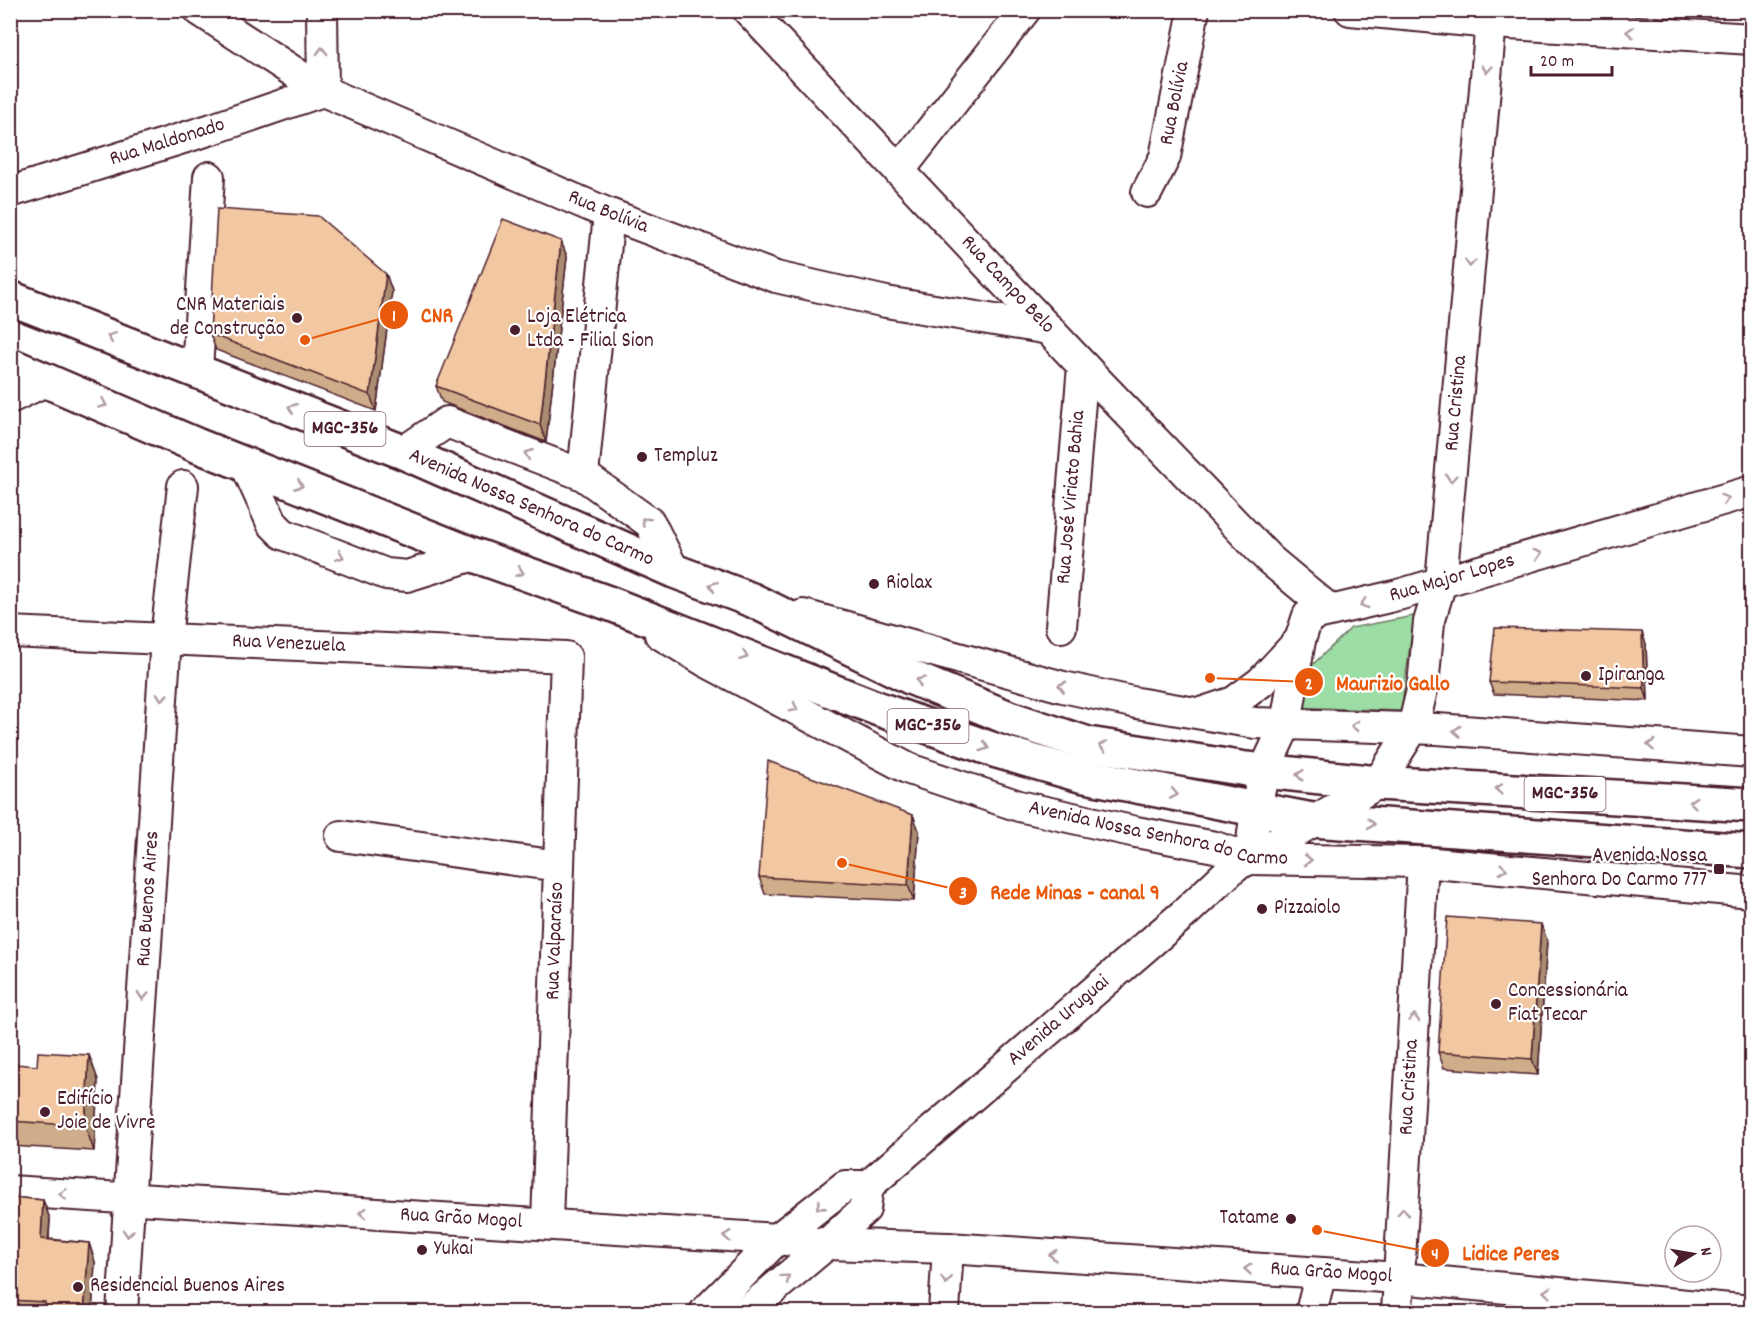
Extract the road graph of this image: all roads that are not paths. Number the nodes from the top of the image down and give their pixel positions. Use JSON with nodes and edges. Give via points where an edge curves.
{"nodes":[{"id":1,"x":199,"y":10,"type":"edge"},
{"id":2,"x":322,"y":10,"type":"edge"},
{"id":3,"x":748,"y":10,"type":"edge"},
{"id":4,"x":1024,"y":10,"type":"edge"},
{"id":5,"x":1194,"y":10,"type":"edge"},
{"id":6,"x":1350,"y":10,"type":"edge"},
{"id":7,"x":1492,"y":17,"type":"edge"},
{"id":8,"x":1752,"y":39,"type":"edge"},
{"id":9,"x":323,"y":91,"type":"junction"},
{"id":10,"x":899,"y":171,"type":"junction"},
{"id":11,"x":210,"y":177,"type":"dead end"},
{"id":12,"x":10,"y":192,"type":"edge"},
{"id":13,"x":1147,"y":192,"type":"dead end"},
{"id":14,"x":609,"y":214,"type":"junction"},
{"id":15,"x":10,"y":298,"type":"edge"},
{"id":16,"x":1049,"y":329,"type":"junction"},
{"id":17,"x":10,"y":365,"type":"edge"},
{"id":18,"x":1083,"y":366,"type":"junction"},
{"id":19,"x":197,"y":370,"type":"junction"},
{"id":20,"x":48,"y":380,"type":"junction"},
{"id":21,"x":10,"y":398,"type":"edge"},
{"id":22,"x":403,"y":452,"type":"junction"},
{"id":23,"x":245,"y":464,"type":"junction"},
{"id":24,"x":583,"y":475,"type":"junction"},
{"id":25,"x":183,"y":486,"type":"dead end"},
{"id":26,"x":1752,"y":491,"type":"edge"},
{"id":27,"x":474,"y":555,"type":"junction"},
{"id":28,"x":674,"y":571,"type":"junction"},
{"id":29,"x":1441,"y":582,"type":"junction"},
{"id":30,"x":1398,"y":595,"type":"junction"},
{"id":31,"x":752,"y":600,"type":"junction"},
{"id":32,"x":611,"y":604,"type":"junction"},
{"id":33,"x":1313,"y":622,"type":"junction"},
{"id":34,"x":1429,"y":622,"type":"junction"},
{"id":35,"x":1061,"y":627,"type":"dead end"},
{"id":36,"x":10,"y":632,"type":"edge"},
{"id":37,"x":166,"y":639,"type":"junction"},
{"id":38,"x":566,"y":657,"type":"joint"},
{"id":39,"x":1201,"y":713,"type":"junction"},
{"id":40,"x":1286,"y":724,"type":"junction"},
{"id":41,"x":1413,"y":728,"type":"junction"},
{"id":42,"x":1752,"y":752,"type":"edge"},
{"id":43,"x":1264,"y":771,"type":"junction"},
{"id":44,"x":1378,"y":783,"type":"junction"},
{"id":45,"x":1752,"y":805,"type":"edge"},
{"id":46,"x":1257,"y":808,"type":"junction"},
{"id":47,"x":1312,"y":820,"type":"junction"},
{"id":48,"x":341,"y":836,"type":"dead end"},
{"id":49,"x":1190,"y":842,"type":"junction"},
{"id":50,"x":1747,"y":849,"type":"edge"},
{"id":51,"x":1250,"y":859,"type":"junction"},
{"id":52,"x":1423,"y":862,"type":"junction"},
{"id":53,"x":559,"y":866,"type":"junction"},
{"id":54,"x":1752,"y":892,"type":"edge"},
{"id":55,"x":1186,"y":912,"type":"junction"},
{"id":56,"x":10,"y":1191,"type":"edge"},
{"id":57,"x":866,"y":1198,"type":"junction"},
{"id":58,"x":131,"y":1199,"type":"junction"},
{"id":59,"x":547,"y":1224,"type":"junction"},
{"id":60,"x":777,"y":1239,"type":"junction"},
{"id":61,"x":827,"y":1244,"type":"junction"},
{"id":62,"x":912,"y":1246,"type":"junction"},
{"id":63,"x":948,"y":1248,"type":"junction"},
{"id":64,"x":1321,"y":1274,"type":"junction"},
{"id":65,"x":1399,"y":1278,"type":"junction"},
{"id":66,"x":1752,"y":1311,"type":"edge"},
{"id":67,"x":122,"y":1312,"type":"edge"},
{"id":68,"x":705,"y":1312,"type":"edge"},
{"id":69,"x":746,"y":1312,"type":"edge"},
{"id":70,"x":944,"y":1312,"type":"edge"},
{"id":71,"x":1311,"y":1312,"type":"edge"},
{"id":72,"x":1396,"y":1312,"type":"edge"}],
"edges":[{"from":1,"to":9,"type":"street","name":"Rua Bolívia"},
{"from":9,"to":2,"type":"street","one_way":true},
{"from":3,"to":10,"type":"street","name":"Rua Campo Belo"},
{"from":4,"to":10,"type":"street"},
{"from":5,"to":13,"type":"street","name":"Rua Bolívia","via":[[1165,157]]},
{"from":6,"to":7,"type":"street"},
{"from":8,"to":7,"type":"street","one_way":true},
{"from":7,"to":29,"type":"street","name":"Rua Cristina","one_way":true},
{"from":9,"to":12,"type":"street","name":"Rua Maldonado"},
{"from":9,"to":14,"type":"street","name":"Rua Bolívia"},
{"from":10,"to":16,"type":"street","name":"Rua Campo Belo"},
{"from":11,"to":19,"type":"street"},
{"from":14,"to":16,"type":"street","name":"Rua Bolívia","via":[[776,277],[886,302]]},
{"from":14,"to":24,"type":"street"},
{"from":19,"to":15,"type":"main road","name":"Avenida Nossa Senhora do Carmo","number":"MGC-356","one_way":true},
{"from":16,"to":18,"type":"street","name":"Rua Campo Belo"},
{"from":17,"to":20,"type":"main road","name":"Avenida Nossa Senhora do Carmo","number":"MGC-356"},
{"from":18,"to":33,"type":"street","name":"Rua Campo Belo","via":[[1269,559]]},
{"from":18,"to":35,"type":"street","name":"Rua José Viriato Bahia"},
{"from":22,"to":19,"type":"main road","name":"Avenida Nossa Senhora do Carmo","number":"MGC-356","one_way":true},
{"from":20,"to":21,"type":"street"},
{"from":20,"to":23,"type":"main road","name":"Avenida Nossa Senhora do Carmo","number":"MGC-356","one_way":true},
{"from":24,"to":22,"type":"street","one_way":true,"via":[[447,422]]},
{"from":22,"to":28,"type":"main road","name":"Avenida Nossa Senhora do Carmo","number":"MGC-356"},
{"from":23,"to":27,"type":"main road","name":"Avenida Nossa Senhora do Carmo","number":"MGC-356","one_way":true},
{"from":23,"to":27,"type":"street","one_way":true,"via":[[272,523],[283,534],[386,574],[407,576]]},
{"from":28,"to":24,"type":"street","one_way":true,"via":[[650,523]]},
{"from":25,"to":37,"type":"street","name":"Rua Buenos Aires"},
{"from":29,"to":26,"type":"street","name":"Rua Major Lopes","one_way":true},
{"from":27,"to":32,"type":"main road","name":"Avenida Nossa Senhora do Carmo","number":"MGC-356","one_way":true},
{"from":31,"to":28,"type":"main road","name":"Avenida Nossa Senhora do Carmo","number":"MGC-356","one_way":true},
{"from":29,"to":30,"type":"street","name":"Rua Major Lopes"},
{"from":29,"to":34,"type":"street","name":"Rua Cristina"},
{"from":30,"to":33,"type":"street","name":"Rua Major Lopes","one_way":true},
{"from":30,"to":34,"type":"street","via":[[1419,605]]},
{"from":39,"to":31,"type":"street","name":"Avenida Nossa Senhora do Carmo","number":"MGC-356","one_way":true,"via":[[1063,687]]},
{"from":43,"to":31,"type":"main road","name":"Avenida Nossa Senhora do Carmo","number":"MGC-356","one_way":true,"via":[[1088,744],[1009,718],[910,677]]},
{"from":32,"to":46,"type":"main road","name":"Avenida Nossa Senhora do Carmo","number":"MGC-356","one_way":true,"via":[[997,751],[1080,775]]},
{"from":32,"to":49,"type":"street","name":"Avenida Nossa Senhora do Carmo","number":"MGC-356","one_way":true,"via":[[705,661],[909,769],[1019,806]]},
{"from":33,"to":39,"type":"street","via":[[1261,682],[1234,702]]},
{"from":33,"to":40,"type":"street"},
{"from":34,"to":41,"type":"street","name":"Rua Cristina","via":[[1423,686]]},
{"from":36,"to":37,"type":"street","name":"Rua Venezuela"},
{"from":37,"to":38,"type":"street","name":"Rua Venezuela"},
{"from":37,"to":58,"type":"street","name":"Rua Buenos Aires","one_way":true},
{"from":38,"to":53,"type":"street","name":"Rua Valparaíso"},
{"from":39,"to":40,"type":"street","name":"Avenida Nossa Senhora do Carmo","number":"MGC-356"},
{"from":41,"to":40,"type":"street","name":"Avenida Nossa Senhora do Carmo","number":"MGC-356","one_way":true},
{"from":40,"to":43,"type":"street"},
{"from":42,"to":41,"type":"street","name":"Avenida Nossa Senhora do Carmo","number":"MGC-356","one_way":true},
{"from":41,"to":44,"type":"street","name":"Rua Cristina"},
{"from":44,"to":43,"type":"main road","name":"Avenida Nossa Senhora do Carmo","number":"MGC-356","one_way":true},
{"from":43,"to":46,"type":"street"},
{"from":45,"to":44,"type":"main road","name":"Avenida Nossa Senhora do Carmo","number":"MGC-356","one_way":true},
{"from":44,"to":47,"type":"street","name":"Avenida Uruguai"},
{"from":46,"to":47,"type":"main road","name":"Avenida Nossa Senhora do Carmo","number":"MGC-356"},
{"from":46,"to":51,"type":"street"},
{"from":47,"to":50,"type":"main road","name":"Avenida Nossa Senhora do Carmo","number":"MGC-356","one_way":true},
{"from":47,"to":51,"type":"street","name":"Avenida Uruguai"},
{"from":48,"to":53,"type":"street"},
{"from":49,"to":51,"type":"street","name":"Avenida Nossa Senhora do Carmo","number":"MGC-356"},
{"from":49,"to":55,"type":"street","via":[[1203,860],[1203,873]]},
{"from":51,"to":52,"type":"street","name":"Avenida Nossa Senhora do Carmo","number":"MGC-356","one_way":true},
{"from":51,"to":55,"type":"street","name":"Avenida Uruguai","via":[[1236,865]]},
{"from":52,"to":54,"type":"street","name":"Avenida Nossa Senhora do Carmo","number":"MGC-356","one_way":true},
{"from":65,"to":52,"type":"street","name":"Rua Cristina","one_way":true},
{"from":53,"to":59,"type":"street","name":"Rua Valparaíso"},
{"from":55,"to":57,"type":"street","name":"Avenida Uruguai"},
{"from":58,"to":56,"type":"street","name":"Rua Grão Mogol","one_way":true},
{"from":57,"to":60,"type":"street","one_way":true,"via":[[846,1186]]},
{"from":57,"to":61,"type":"street","name":"Avenida Uruguai"},
{"from":57,"to":62,"type":"street","name":"Rua Grão Mogol","via":[[876,1227]]},
{"from":59,"to":58,"type":"street","name":"Rua Grão Mogol","one_way":true},
{"from":58,"to":67,"type":"street","name":"Rua Buenos Aires","one_way":true},
{"from":60,"to":59,"type":"street","name":"Rua Grão Mogol","one_way":true},
{"from":60,"to":61,"type":"street","name":"Rua Grão Mogol"},
{"from":60,"to":68,"type":"street"},
{"from":61,"to":62,"type":"street","name":"Rua Grão Mogol"},
{"from":69,"to":61,"type":"street","name":"Avenida Uruguai","one_way":true},
{"from":62,"to":63,"type":"street","name":"Rua Grão Mogol"},
{"from":64,"to":63,"type":"street","name":"Rua Grão Mogol","one_way":true},
{"from":63,"to":70,"type":"street","one_way":true},
{"from":64,"to":65,"type":"street","name":"Rua Grão Mogol"},
{"from":64,"to":71,"type":"street"},
{"from":66,"to":65,"type":"street","name":"Rua Grão Mogol","one_way":true},
{"from":65,"to":72,"type":"street","name":"Rua Cristina"}]}
